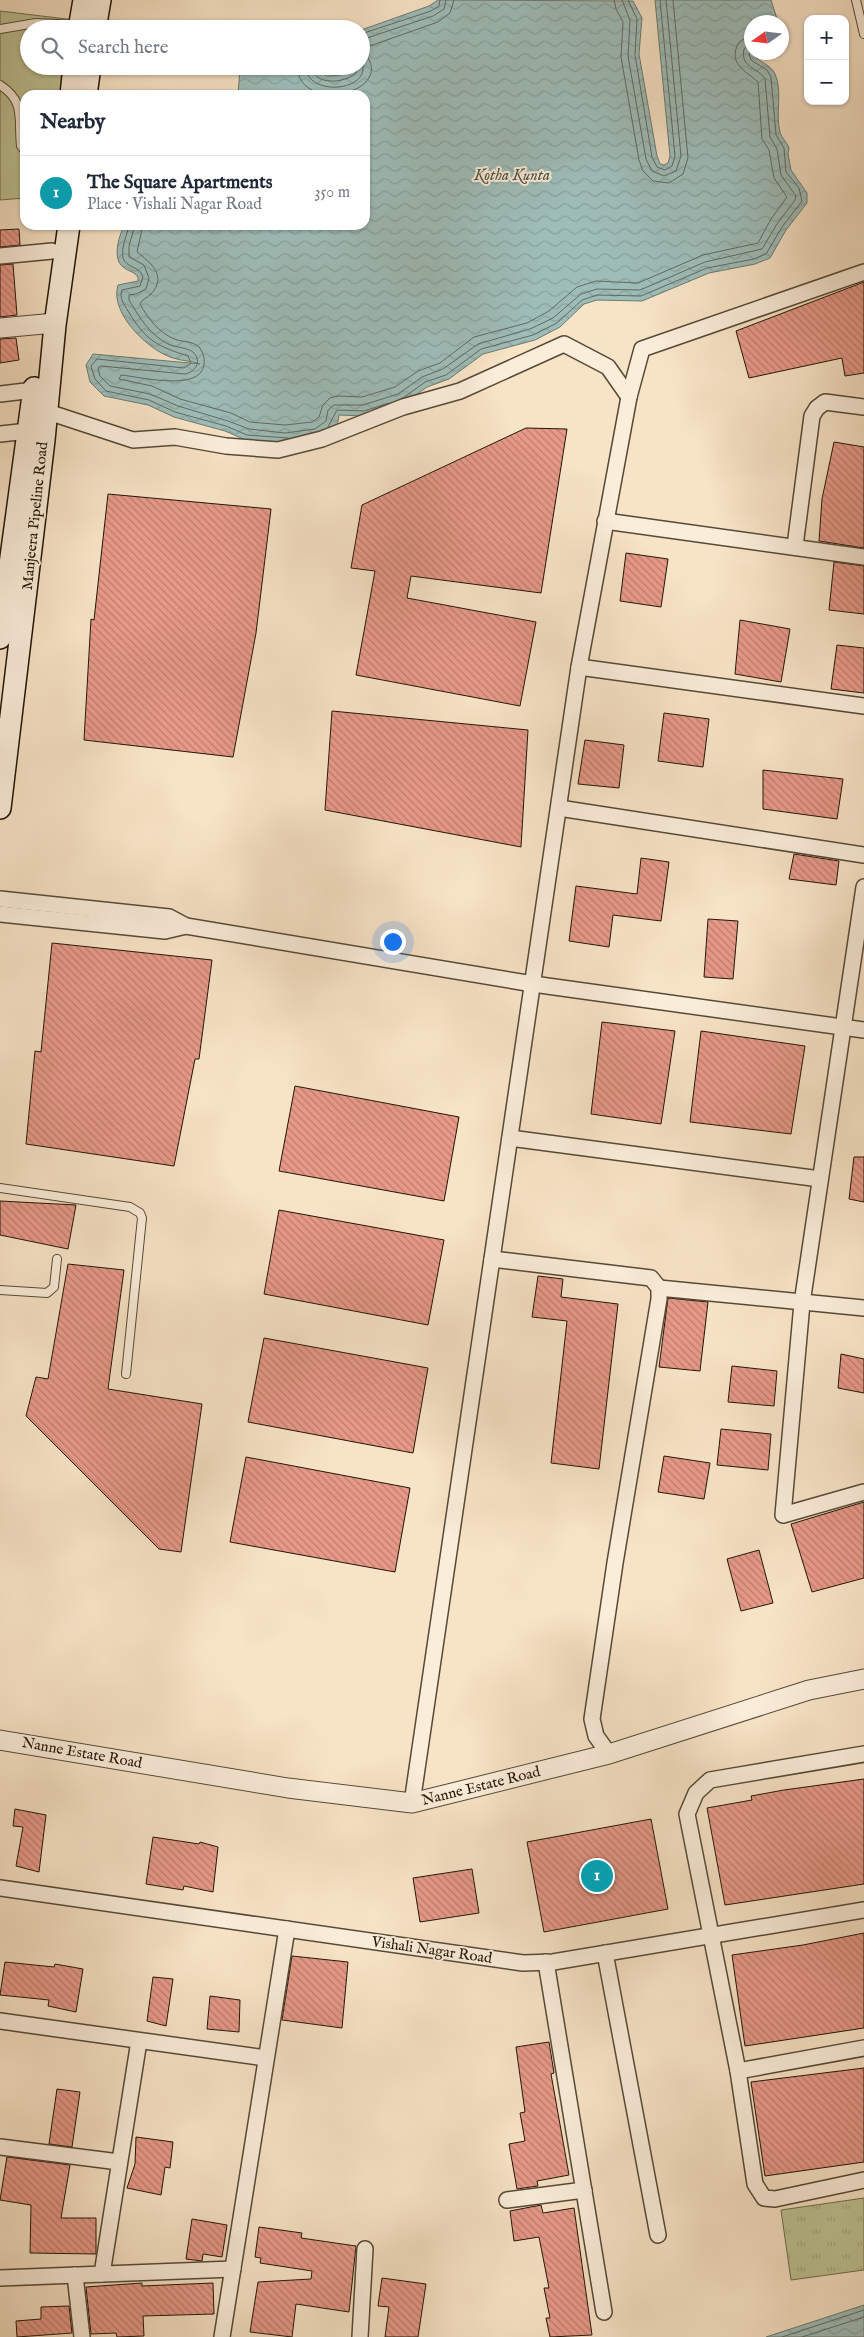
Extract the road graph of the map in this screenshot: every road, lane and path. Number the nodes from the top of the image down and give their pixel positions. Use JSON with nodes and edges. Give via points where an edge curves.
{"nodes":[{"id":1,"x":84,"y":0,"type":"edge"},
{"id":2,"x":100,"y":0,"type":"edge"},
{"id":3,"x":856,"y":0,"type":"edge"},
{"id":4,"x":85,"y":20,"type":"edge"},
{"id":5,"x":89,"y":20,"type":"edge"},
{"id":6,"x":20,"y":25,"type":"edge"},
{"id":7,"x":0,"y":29,"type":"edge"},
{"id":8,"x":864,"y":34,"type":"edge"},
{"id":9,"x":73,"y":75,"type":"edge"},
{"id":10,"x":89,"y":75,"type":"edge"},
{"id":11,"x":0,"y":85,"type":"edge"},
{"id":12,"x":72,"y":90,"type":"edge"},
{"id":13,"x":87,"y":90,"type":"edge"},
{"id":14,"x":20,"y":109,"type":"edge"},
{"id":15,"x":20,"y":109,"type":"edge"},
{"id":16,"x":20,"y":137,"type":"edge"},
{"id":17,"x":54,"y":230,"type":"edge"},
{"id":18,"x":68,"y":230,"type":"edge"},
{"id":19,"x":52,"y":251,"type":"junction"},
{"id":20,"x":0,"y":256,"type":"edge"},
{"id":21,"x":864,"y":272,"type":"edge"},
{"id":22,"x":48,"y":323,"type":"junction"},
{"id":23,"x":0,"y":328,"type":"edge"},
{"id":24,"x":34,"y":390,"type":"junction"},
{"id":25,"x":0,"y":394,"type":"edge"},
{"id":26,"x":629,"y":397,"type":"junction"},
{"id":27,"x":864,"y":407,"type":"edge"},
{"id":28,"x":46,"y":411,"type":"junction"},
{"id":29,"x":28,"y":431,"type":"junction"},
{"id":30,"x":0,"y":434,"type":"edge"},
{"id":31,"x":606,"y":521,"type":"junction"},
{"id":32,"x":7,"y":536,"type":"edge"},
{"id":33,"x":794,"y":546,"type":"junction"},
{"id":34,"x":864,"y":557,"type":"edge"},
{"id":35,"x":7,"y":638,"type":"edge"},
{"id":36,"x":580,"y":667,"type":"junction"},
{"id":37,"x":864,"y":706,"type":"edge"},
{"id":38,"x":0,"y":808,"type":"edge"},
{"id":39,"x":559,"y":808,"type":"junction"},
{"id":40,"x":864,"y":855,"type":"edge"},
{"id":41,"x":864,"y":887,"type":"edge"},
{"id":42,"x":0,"y":899,"type":"edge"},
{"id":43,"x":0,"y":914,"type":"edge"},
{"id":44,"x":186,"y":926,"type":"junction"},
{"id":45,"x":532,"y":984,"type":"junction"},
{"id":46,"x":843,"y":1027,"type":"junction"},
{"id":47,"x":864,"y":1030,"type":"edge"},
{"id":48,"x":510,"y":1138,"type":"junction"},
{"id":49,"x":820,"y":1179,"type":"junction"},
{"id":50,"x":0,"y":1188,"type":"edge"},
{"id":51,"x":57,"y":1259,"type":"dead end"},
{"id":52,"x":492,"y":1259,"type":"junction"},
{"id":53,"x":659,"y":1288,"type":"junction"},
{"id":54,"x":0,"y":1290,"type":"edge"},
{"id":55,"x":802,"y":1303,"type":"junction"},
{"id":56,"x":864,"y":1308,"type":"edge"},
{"id":57,"x":126,"y":1374,"type":"dead end"},
{"id":58,"x":864,"y":1492,"type":"edge"},
{"id":59,"x":864,"y":1679,"type":"edge"},
{"id":60,"x":0,"y":1740,"type":"edge"},
{"id":61,"x":609,"y":1754,"type":"junction"},
{"id":62,"x":864,"y":1754,"type":"edge"},
{"id":63,"x":412,"y":1803,"type":"junction"},
{"id":64,"x":0,"y":1888,"type":"edge"},
{"id":65,"x":864,"y":1910,"type":"edge"},
{"id":66,"x":287,"y":1929,"type":"junction"},
{"id":67,"x":712,"y":1934,"type":"junction"},
{"id":68,"x":605,"y":1953,"type":"junction"},
{"id":69,"x":546,"y":1962,"type":"junction"},
{"id":70,"x":0,"y":2021,"type":"edge"},
{"id":71,"x":139,"y":2041,"type":"junction"},
{"id":72,"x":864,"y":2048,"type":"edge"},
{"id":73,"x":266,"y":2058,"type":"junction"},
{"id":74,"x":738,"y":2071,"type":"junction"},
{"id":75,"x":0,"y":2147,"type":"edge"},
{"id":76,"x":120,"y":2162,"type":"junction"},
{"id":77,"x":864,"y":2180,"type":"edge"},
{"id":78,"x":584,"y":2190,"type":"junction"},
{"id":79,"x":507,"y":2200,"type":"dead end"},
{"id":80,"x":658,"y":2235,"type":"dead end"},
{"id":81,"x":365,"y":2249,"type":"dead end"},
{"id":82,"x":232,"y":2269,"type":"junction"},
{"id":83,"x":102,"y":2274,"type":"junction"},
{"id":84,"x":75,"y":2275,"type":"junction"},
{"id":85,"x":0,"y":2278,"type":"edge"},
{"id":86,"x":604,"y":2312,"type":"dead end"},
{"id":87,"x":82,"y":2337,"type":"edge"},
{"id":88,"x":222,"y":2337,"type":"edge"},
{"id":89,"x":360,"y":2337,"type":"edge"}],
"edges":[{"from":1,"to":4,"type":"main road"},
{"from":2,"to":5,"type":"main road"},
{"from":3,"to":8,"type":"lane"},
{"from":6,"to":7,"type":"lane"},
{"from":9,"to":12,"type":"main road"},
{"from":10,"to":13,"type":"main road"},
{"from":11,"to":14,"type":"lane","via":[[12,93]]},
{"from":15,"to":16,"type":"lane"},
{"from":17,"to":19,"type":"main road","name":"Manjeera Pipeline Road"},
{"from":18,"to":22,"type":"main road","name":"Manjeera Pipeline Road"},
{"from":19,"to":20,"type":"street"},
{"from":19,"to":22,"type":"main road","name":"Manjeera Pipeline Road"},
{"from":21,"to":26,"type":"street","via":[[642,349]]},
{"from":22,"to":23,"type":"street"},
{"from":22,"to":24,"type":"main road","name":"Manjeera Pipeline Road"},
{"from":22,"to":28,"type":"main road","name":"Manjeera Pipeline Road"},
{"from":24,"to":25,"type":"street"},
{"from":24,"to":29,"type":"main road","name":"Manjeera Pipeline Road"},
{"from":26,"to":28,"type":"street","via":[[608,367],[564,344],[460,391],[403,407],[322,440],[278,450],[226,446],[175,437],[133,440]]},
{"from":26,"to":31,"type":"street"},
{"from":27,"to":33,"type":"street","via":[[825,402],[812,416]]},
{"from":28,"to":35,"type":"main road","name":"Manjeera Pipeline Road"},
{"from":29,"to":30,"type":"street"},
{"from":29,"to":32,"type":"main road","name":"Manjeera Pipeline Road"},
{"from":31,"to":33,"type":"street"},
{"from":31,"to":36,"type":"street"},
{"from":32,"to":35,"type":"main road","name":"Manjeera Pipeline Road"},
{"from":33,"to":34,"type":"street"},
{"from":35,"to":38,"type":"main road","name":"Manjeera Pipeline Road","via":[[14,678]]},
{"from":36,"to":37,"type":"street"},
{"from":36,"to":39,"type":"street"},
{"from":39,"to":40,"type":"street"},
{"from":39,"to":45,"type":"street"},
{"from":41,"to":46,"type":"street"},
{"from":42,"to":44,"type":"street","via":[[169,917]]},
{"from":43,"to":44,"type":"street","via":[[165,931]]},
{"from":44,"to":45,"type":"street"},
{"from":45,"to":46,"type":"street"},
{"from":45,"to":48,"type":"street"},
{"from":46,"to":47,"type":"street"},
{"from":46,"to":49,"type":"street"},
{"from":48,"to":49,"type":"street"},
{"from":48,"to":52,"type":"street"},
{"from":49,"to":55,"type":"street"},
{"from":50,"to":57,"type":"lane","via":[[130,1207],[140,1213]]},
{"from":51,"to":54,"type":"lane","via":[[54,1287],[47,1294]]},
{"from":52,"to":53,"type":"street","via":[[651,1278]]},
{"from":52,"to":63,"type":"street"},
{"from":53,"to":55,"type":"street"},
{"from":53,"to":61,"type":"street","via":[[592,1719],[596,1736]]},
{"from":55,"to":56,"type":"street"},
{"from":55,"to":58,"type":"street","via":[[783,1516]]},
{"from":59,"to":61,"type":"street","name":"Nanne Estate Road","via":[[809,1690]]},
{"from":60,"to":63,"type":"street","name":"Nanne Estate Road","via":[[288,1788]]},
{"from":61,"to":63,"type":"street","name":"Nanne Estate Road"},
{"from":62,"to":67,"type":"street","via":[[710,1780],[696,1793],[687,1814]]},
{"from":64,"to":66,"type":"street","name":"Vishali Nagar Road"},
{"from":65,"to":67,"type":"street","name":"Vishali Nagar Road"},
{"from":66,"to":69,"type":"street","name":"Vishali Nagar Road","via":[[523,1963]]},
{"from":66,"to":73,"type":"street"},
{"from":67,"to":68,"type":"street","name":"Vishali Nagar Road"},
{"from":67,"to":74,"type":"street"},
{"from":68,"to":69,"type":"street","name":"Vishali Nagar Road"},
{"from":68,"to":80,"type":"street"},
{"from":69,"to":78,"type":"street"},
{"from":70,"to":71,"type":"street"},
{"from":71,"to":73,"type":"street"},
{"from":71,"to":76,"type":"street"},
{"from":72,"to":74,"type":"street"},
{"from":73,"to":82,"type":"street"},
{"from":74,"to":77,"type":"street","via":[[755,2184],[764,2198],[775,2199]]},
{"from":75,"to":76,"type":"street"},
{"from":76,"to":83,"type":"street"},
{"from":78,"to":79,"type":"street"},
{"from":78,"to":86,"type":"street"},
{"from":81,"to":89,"type":"street"},
{"from":82,"to":83,"type":"street"},
{"from":82,"to":88,"type":"street"},
{"from":83,"to":84,"type":"street"},
{"from":84,"to":85,"type":"street"},
{"from":84,"to":87,"type":"street"}]}
